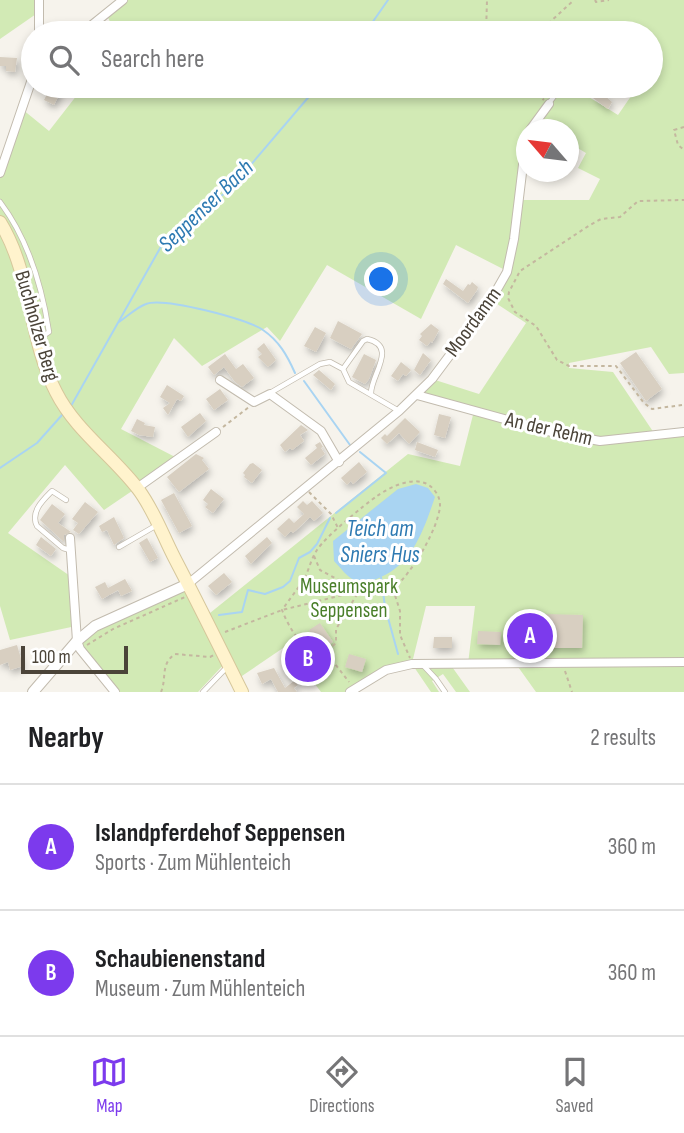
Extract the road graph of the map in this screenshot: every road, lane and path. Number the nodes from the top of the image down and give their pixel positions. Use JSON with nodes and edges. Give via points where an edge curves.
{"nodes":[{"id":1,"x":38,"y":0,"type":"edge"},
{"id":2,"x":123,"y":0,"type":"edge"},
{"id":3,"x":487,"y":0,"type":"edge"},
{"id":4,"x":574,"y":0,"type":"edge"},
{"id":5,"x":595,"y":0,"type":"edge"},
{"id":6,"x":609,"y":0,"type":"edge"},
{"id":7,"x":39,"y":21,"type":"edge"},
{"id":8,"x":97,"y":21,"type":"edge"},
{"id":9,"x":486,"y":21,"type":"edge"},
{"id":10,"x":551,"y":21,"type":"edge"},
{"id":11,"x":26,"y":98,"type":"edge"},
{"id":12,"x":541,"y":98,"type":"edge"},
{"id":13,"x":553,"y":98,"type":"edge"},
{"id":14,"x":549,"y":104,"type":"junction"},
{"id":15,"x":538,"y":119,"type":"edge"},
{"id":16,"x":684,"y":127,"type":"edge"},
{"id":17,"x":684,"y":150,"type":"edge"},
{"id":18,"x":0,"y":173,"type":"edge"},
{"id":19,"x":521,"y":182,"type":"edge"},
{"id":20,"x":684,"y":200,"type":"edge"},
{"id":21,"x":0,"y":202,"type":"edge"},
{"id":22,"x":0,"y":222,"type":"edge"},
{"id":23,"x":37,"y":340,"type":"junction"},
{"id":24,"x":343,"y":369,"type":"junction"},
{"id":25,"x":220,"y":380,"type":"dead end"},
{"id":26,"x":270,"y":394,"type":"junction"},
{"id":27,"x":371,"y":395,"type":"junction"},
{"id":28,"x":417,"y":395,"type":"junction"},
{"id":29,"x":254,"y":402,"type":"junction"},
{"id":30,"x":682,"y":405,"type":"dead end"},
{"id":31,"x":399,"y":411,"type":"junction"},
{"id":32,"x":216,"y":432,"type":"joint"},
{"id":33,"x":684,"y":432,"type":"edge"},
{"id":34,"x":339,"y":462,"type":"junction"},
{"id":35,"x":137,"y":488,"type":"junction"},
{"id":36,"x":306,"y":489,"type":"junction"},
{"id":37,"x":66,"y":500,"type":"dead end"},
{"id":38,"x":158,"y":524,"type":"junction"},
{"id":39,"x":339,"y":529,"type":"junction"},
{"id":40,"x":70,"y":538,"type":"dead end"},
{"id":41,"x":118,"y":547,"type":"dead end"},
{"id":42,"x":71,"y":551,"type":"junction"},
{"id":43,"x":314,"y":556,"type":"junction"},
{"id":44,"x":393,"y":589,"type":"junction"},
{"id":45,"x":188,"y":590,"type":"junction"},
{"id":46,"x":359,"y":591,"type":"junction"},
{"id":47,"x":282,"y":610,"type":"junction"},
{"id":48,"x":215,"y":638,"type":"junction"},
{"id":49,"x":79,"y":645,"type":"junction"},
{"id":50,"x":327,"y":646,"type":"dead end"},
{"id":51,"x":329,"y":650,"type":"junction"},
{"id":52,"x":216,"y":654,"type":"dead end"},
{"id":53,"x":684,"y":662,"type":"edge"},
{"id":54,"x":417,"y":664,"type":"junction"},
{"id":55,"x":562,"y":664,"type":"junction"},
{"id":56,"x":229,"y":666,"type":"junction"},
{"id":57,"x":352,"y":690,"type":"edge"},
{"id":58,"x":33,"y":692,"type":"edge"},
{"id":59,"x":115,"y":692,"type":"edge"},
{"id":60,"x":161,"y":692,"type":"edge"},
{"id":61,"x":203,"y":692,"type":"edge"},
{"id":62,"x":242,"y":692,"type":"edge"},
{"id":63,"x":445,"y":692,"type":"edge"},
{"id":64,"x":572,"y":692,"type":"edge"}],
"edges":[{"from":1,"to":7,"type":"street"},
{"from":2,"to":8,"type":"street"},
{"from":3,"to":9,"type":"path"},
{"from":4,"to":10,"type":"path"},
{"from":5,"to":6,"type":"path"},
{"from":11,"to":18,"type":"street"},
{"from":12,"to":14,"type":"path"},
{"from":13,"to":14,"type":"lane"},
{"from":14,"to":15,"type":"street"},
{"from":16,"to":17,"type":"path","via":[[674,130],[674,136]]},
{"from":19,"to":28,"type":"street","name":"Moordamm","via":[[503,281]]},
{"from":20,"to":30,"type":"path","via":[[638,201],[620,217],[590,225],[520,271],[508,298],[514,312],[536,326],[562,364],[616,366],[652,409]]},
{"from":21,"to":23,"type":"lane","via":[[32,260],[45,306],[49,332]]},
{"from":22,"to":23,"type":"main road","name":"Buchholzer Berg","via":[[24,276]]},
{"from":23,"to":35,"type":"main road","name":"Buchholzer Berg","via":[[44,368],[66,410]]},
{"from":24,"to":26,"type":"lane","via":[[330,362],[320,364]]},
{"from":24,"to":27,"type":"lane","via":[[349,382]]},
{"from":24,"to":27,"type":"lane","via":[[363,341],[370,339],[378,345],[382,362]]},
{"from":25,"to":29,"type":"street"},
{"from":26,"to":29,"type":"street"},
{"from":26,"to":34,"type":"street","via":[[321,431]]},
{"from":27,"to":31,"type":"lane"},
{"from":28,"to":31,"type":"street","name":"Moordamm"},
{"from":28,"to":33,"type":"street","name":"An der Rehm","via":[[600,441]]},
{"from":29,"to":32,"type":"path"},
{"from":31,"to":34,"type":"street","name":"Moordamm"},
{"from":32,"to":35,"type":"street"},
{"from":34,"to":36,"type":"street","name":"Moordamm"},
{"from":35,"to":38,"type":"main road","name":"Buchholzer Berg"},
{"from":36,"to":39,"type":"path"},
{"from":36,"to":45,"type":"street","name":"Moordamm"},
{"from":37,"to":42,"type":"lane","via":[[52,491],[36,510],[34,521]]},
{"from":38,"to":41,"type":"lane"},
{"from":38,"to":45,"type":"main road","name":"Buchholzer Berg"},
{"from":39,"to":43,"type":"path"},
{"from":39,"to":44,"type":"path","via":[[378,495],[402,484],[419,481],[433,488],[440,500],[438,517],[416,562]]},
{"from":40,"to":42,"type":"street"},
{"from":42,"to":49,"type":"street"},
{"from":43,"to":46,"type":"path","via":[[320,570]]},
{"from":43,"to":47,"type":"path"},
{"from":44,"to":46,"type":"path"},
{"from":44,"to":54,"type":"path","via":[[400,611],[400,635]]},
{"from":45,"to":48,"type":"main road","name":"Buchholzer Berg"},
{"from":45,"to":49,"type":"path"},
{"from":45,"to":49,"type":"street","via":[[95,626]]},
{"from":46,"to":47,"type":"path"},
{"from":46,"to":51,"type":"path","via":[[336,629],[337,643]]},
{"from":47,"to":48,"type":"path"},
{"from":47,"to":51,"type":"path","via":[[288,625],[313,652],[322,655]]},
{"from":48,"to":56,"type":"main road","name":"Buchholzer Berg"},
{"from":49,"to":58,"type":"street"},
{"from":49,"to":59,"type":"street"},
{"from":50,"to":51,"type":"path"},
{"from":51,"to":57,"type":"path"},
{"from":52,"to":60,"type":"path","via":[[175,654],[165,664]]},
{"from":53,"to":55,"type":"street"},
{"from":54,"to":55,"type":"street"},
{"from":54,"to":57,"type":"street","via":[[386,670]]},
{"from":54,"to":63,"type":"lane"},
{"from":55,"to":64,"type":"path"},
{"from":56,"to":61,"type":"lane"},
{"from":56,"to":62,"type":"main road","name":"Buchholzer Berg"}]}
